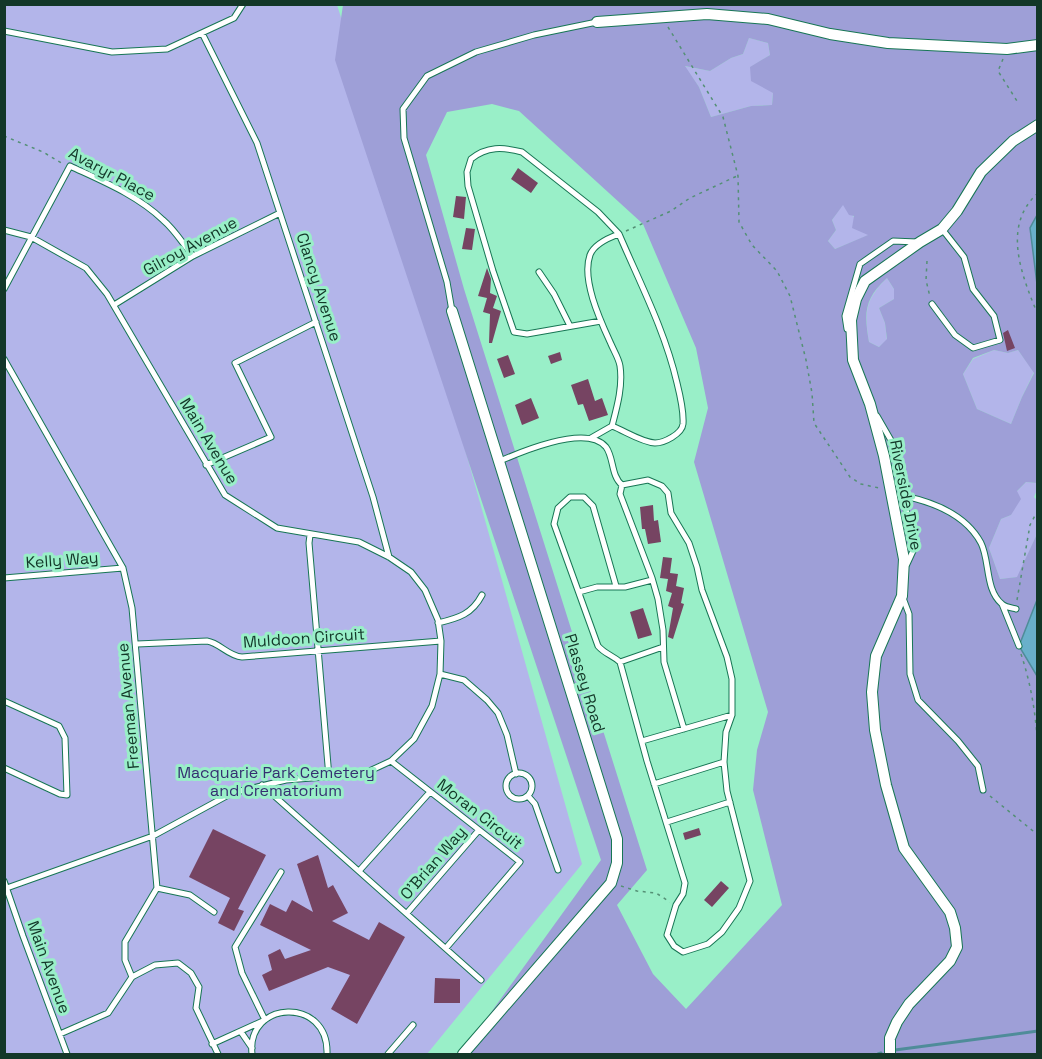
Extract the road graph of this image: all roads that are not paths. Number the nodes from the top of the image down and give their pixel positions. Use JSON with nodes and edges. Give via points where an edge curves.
{"nodes":[{"id":1,"x":243,"y":4,"type":"edge"},
{"id":2,"x":597,"y":22,"type":"joint"},
{"id":3,"x":4,"y":31,"type":"edge"},
{"id":4,"x":202,"y":33,"type":"junction"},
{"id":5,"x":1038,"y":45,"type":"edge"},
{"id":6,"x":1038,"y":125,"type":"edge"},
{"id":7,"x":280,"y":213,"type":"junction"},
{"id":8,"x":942,"y":229,"type":"junction"},
{"id":9,"x":4,"y":230,"type":"edge"},
{"id":10,"x":619,"y":234,"type":"junction"},
{"id":11,"x":31,"y":237,"type":"junction"},
{"id":12,"x":920,"y":242,"type":"junction"},
{"id":13,"x":192,"y":256,"type":"junction"},
{"id":14,"x":539,"y":272,"type":"dead end"},
{"id":15,"x":4,"y":289,"type":"edge"},
{"id":16,"x":932,"y":304,"type":"road end"},
{"id":17,"x":114,"y":305,"type":"junction"},
{"id":18,"x":452,"y":311,"type":"joint"},
{"id":19,"x":601,"y":321,"type":"junction"},
{"id":20,"x":316,"y":322,"type":"junction"},
{"id":21,"x":570,"y":326,"type":"junction"},
{"id":22,"x":4,"y":359,"type":"edge"},
{"id":23,"x":853,"y":360,"type":"junction"},
{"id":24,"x":870,"y":404,"type":"junction"},
{"id":25,"x":612,"y":426,"type":"junction"},
{"id":26,"x":591,"y":438,"type":"junction"},
{"id":27,"x":500,"y":461,"type":"junction"},
{"id":28,"x":206,"y":465,"type":"junction"},
{"id":29,"x":622,"y":485,"type":"junction"},
{"id":30,"x":904,"y":496,"type":"junction"},
{"id":31,"x":310,"y":535,"type":"junction"},
{"id":32,"x":390,"y":557,"type":"junction"},
{"id":33,"x":123,"y":568,"type":"junction"},
{"id":34,"x":903,"y":573,"type":"junction"},
{"id":35,"x":4,"y":578,"type":"edge"},
{"id":36,"x":652,"y":580,"type":"junction"},
{"id":37,"x":616,"y":586,"type":"junction"},
{"id":38,"x":579,"y":592,"type":"junction"},
{"id":39,"x":482,"y":595,"type":"dead end"},
{"id":40,"x":902,"y":596,"type":"junction"},
{"id":41,"x":1002,"y":604,"type":"junction"},
{"id":42,"x":1016,"y":609,"type":"road end"},
{"id":43,"x":438,"y":623,"type":"junction"},
{"id":44,"x":441,"y":640,"type":"junction"},
{"id":45,"x":137,"y":644,"type":"junction"},
{"id":46,"x":1019,"y":646,"type":"road end"},
{"id":47,"x":663,"y":647,"type":"junction"},
{"id":48,"x":320,"y":651,"type":"junction"},
{"id":49,"x":620,"y":662,"type":"junction"},
{"id":50,"x":440,"y":674,"type":"junction"},
{"id":51,"x":4,"y":701,"type":"edge"},
{"id":52,"x":732,"y":715,"type":"junction"},
{"id":53,"x":684,"y":729,"type":"junction"},
{"id":54,"x":642,"y":741,"type":"junction"},
{"id":55,"x":391,"y":760,"type":"junction"},
{"id":56,"x":724,"y":762,"type":"junction"},
{"id":57,"x":4,"y":768,"type":"edge"},
{"id":58,"x":516,"y":774,"type":"junction"},
{"id":59,"x":329,"y":777,"type":"junction"},
{"id":60,"x":654,"y":784,"type":"junction"},
{"id":61,"x":262,"y":785,"type":"junction"},
{"id":62,"x":983,"y":790,"type":"road end"},
{"id":63,"x":430,"y":792,"type":"junction"},
{"id":64,"x":528,"y":796,"type":"junction"},
{"id":65,"x":730,"y":802,"type":"junction"},
{"id":66,"x":667,"y":822,"type":"junction"},
{"id":67,"x":479,"y":830,"type":"junction"},
{"id":68,"x":153,"y":836,"type":"junction"},
{"id":69,"x":558,"y":870,"type":"dead end"},
{"id":70,"x":359,"y":871,"type":"junction"},
{"id":71,"x":281,"y":872,"type":"dead end"},
{"id":72,"x":4,"y":881,"type":"edge"},
{"id":73,"x":157,"y":888,"type":"junction"},
{"id":74,"x":6,"y":889,"type":"edge"},
{"id":75,"x":214,"y":912,"type":"dead end"},
{"id":76,"x":407,"y":913,"type":"junction"},
{"id":77,"x":446,"y":948,"type":"junction"},
{"id":78,"x":132,"y":977,"type":"junction"},
{"id":79,"x":482,"y":980,"type":"dead end"},
{"id":80,"x":265,"y":1020,"type":"junction"},
{"id":81,"x":412,"y":1025,"type":"dead end"},
{"id":82,"x":241,"y":1032,"type":"junction"},
{"id":83,"x":60,"y":1034,"type":"junction"},
{"id":84,"x":212,"y":1044,"type":"junction"},
{"id":85,"x":252,"y":1051,"type":"edge"},
{"id":86,"x":67,"y":1054,"type":"edge"},
{"id":87,"x":218,"y":1054,"type":"edge"},
{"id":88,"x":327,"y":1054,"type":"edge"},
{"id":89,"x":388,"y":1054,"type":"edge"},
{"id":90,"x":463,"y":1054,"type":"edge"},
{"id":91,"x":890,"y":1054,"type":"edge"}],
"edges":[{"from":1,"to":4,"type":"lane","via":[[234,18]]},
{"from":2,"to":5,"type":"street","via":[[707,14],[768,18],[830,34],[888,43],[1006,50]]},
{"from":2,"to":18,"type":"lane","name":"Plassey Road","via":[[476,52],[427,76],[403,109],[404,138]]},
{"from":3,"to":4,"type":"lane","via":[[112,52],[167,49]]},
{"from":4,"to":7,"type":"lane","name":"Clancy Avenue","via":[[256,143]]},
{"from":6,"to":8,"type":"street","name":"Riverside Drive","via":[[1013,141],[981,172]]},
{"from":7,"to":13,"type":"lane","name":"Gilroy Avenue"},
{"from":7,"to":20,"type":"lane","name":"Clancy Avenue"},
{"from":8,"to":12,"type":"street","name":"Riverside Drive"},
{"from":8,"to":16,"type":"lane","via":[[964,257],[973,289],[994,316],[1000,340],[973,348],[955,335]]},
{"from":9,"to":11,"type":"lane","name":"Main Avenue"},
{"from":10,"to":19,"type":"lane","via":[[597,245],[590,255],[588,277]]},
{"from":10,"to":21,"type":"lane","via":[[598,212],[522,152],[488,149],[471,159],[468,186],[514,332],[527,334]]},
{"from":10,"to":25,"type":"lane","via":[[668,345],[683,425],[679,432],[658,443]]},
{"from":11,"to":13,"type":"lane","name":"Avaryr Place","via":[[70,166],[149,207]]},
{"from":11,"to":15,"type":"lane"},
{"from":11,"to":17,"type":"lane","name":"Main Avenue","via":[[86,268]]},
{"from":12,"to":23,"type":"street","name":"Riverside Drive","via":[[865,281],[851,320]]},
{"from":12,"to":23,"type":"lane","via":[[893,241],[860,264],[844,316]]},
{"from":13,"to":17,"type":"lane","name":"Gilroy Avenue"},
{"from":14,"to":21,"type":"lane"},
{"from":17,"to":28,"type":"lane","name":"Main Avenue"},
{"from":18,"to":27,"type":"street","name":"Plassey Road"},
{"from":19,"to":21,"type":"lane"},
{"from":19,"to":25,"type":"lane","via":[[620,365],[619,397]]},
{"from":20,"to":28,"type":"lane","via":[[236,363],[271,437]]},
{"from":20,"to":32,"type":"lane","name":"Clancy Avenue"},
{"from":22,"to":33,"type":"lane","name":"Freeman Avenue"},
{"from":23,"to":24,"type":"street","name":"Riverside Drive"},
{"from":24,"to":30,"type":"lane","via":[[896,449]]},
{"from":24,"to":34,"type":"street","name":"Riverside Drive","via":[[891,491],[904,559]]},
{"from":25,"to":26,"type":"lane"},
{"from":26,"to":27,"type":"lane","via":[[556,442]]},
{"from":26,"to":29,"type":"lane","via":[[604,445]]},
{"from":27,"to":90,"type":"street","name":"Plassey Road","via":[[609,811],[617,839],[617,863],[611,883]]},
{"from":28,"to":31,"type":"lane","name":"Main Avenue","via":[[225,495],[246,510],[277,528]]},
{"from":29,"to":36,"type":"lane","via":[[620,494]]},
{"from":29,"to":52,"type":"lane","via":[[648,480],[668,493],[671,513],[689,543],[729,664]]},
{"from":30,"to":34,"type":"lane","via":[[913,551]]},
{"from":30,"to":41,"type":"lane","via":[[927,500],[967,525],[981,542],[988,578]]},
{"from":31,"to":32,"type":"lane","name":"Main Avenue","via":[[359,542]]},
{"from":31,"to":48,"type":"lane"},
{"from":32,"to":43,"type":"lane","name":"Main Avenue","via":[[411,572],[425,590]]},
{"from":33,"to":35,"type":"lane","name":"Kelly Way"},
{"from":33,"to":45,"type":"lane","name":"Freeman Avenue"},
{"from":34,"to":40,"type":"street","name":"Riverside Drive"},
{"from":36,"to":37,"type":"lane"},
{"from":36,"to":47,"type":"lane"},
{"from":37,"to":38,"type":"lane"},
{"from":37,"to":38,"type":"lane","via":[[593,506],[584,497],[570,497],[558,508],[554,525]]},
{"from":38,"to":49,"type":"lane","via":[[598,646]]},
{"from":39,"to":43,"type":"lane","via":[[476,607],[467,613]]},
{"from":40,"to":62,"type":"lane","via":[[909,614],[910,674],[918,700],[978,766]]},
{"from":40,"to":91,"type":"street","name":"Riverside Drive","via":[[876,657],[872,692],[875,730],[904,848],[950,912],[957,947],[950,961],[897,1022],[890,1038]]},
{"from":41,"to":42,"type":"lane"},
{"from":41,"to":46,"type":"lane"},
{"from":43,"to":44,"type":"lane","name":"Main Avenue"},
{"from":44,"to":48,"type":"lane","name":"Muldoon Circuit"},
{"from":44,"to":50,"type":"lane","name":"Main Avenue"},
{"from":45,"to":48,"type":"lane","name":"Muldoon Circuit","via":[[207,641],[234,657]]},
{"from":45,"to":68,"type":"lane","name":"Freeman Avenue"},
{"from":47,"to":49,"type":"lane"},
{"from":47,"to":53,"type":"lane"},
{"from":48,"to":59,"type":"lane"},
{"from":49,"to":54,"type":"lane"},
{"from":50,"to":55,"type":"lane","name":"Main Avenue","via":[[432,706],[414,739]]},
{"from":50,"to":58,"type":"lane","via":[[464,680],[498,714]]},
{"from":51,"to":57,"type":"lane","via":[[62,730],[67,795]]},
{"from":52,"to":53,"type":"lane"},
{"from":52,"to":56,"type":"lane","via":[[726,732]]},
{"from":53,"to":54,"type":"lane"},
{"from":54,"to":60,"type":"lane"},
{"from":55,"to":59,"type":"lane","name":"Main Avenue","via":[[363,774]]},
{"from":55,"to":63,"type":"lane","name":"Moran Circuit"},
{"from":56,"to":60,"type":"lane"},
{"from":56,"to":65,"type":"lane"},
{"from":58,"to":64,"type":"lane","via":[[530,778]]},
{"from":58,"to":64,"type":"lane","via":[[506,783],[509,795],[522,799]]},
{"from":59,"to":61,"type":"lane","name":"Main Avenue"},
{"from":60,"to":66,"type":"lane"},
{"from":61,"to":68,"type":"lane","name":"Main Avenue","via":[[232,793]]},
{"from":61,"to":70,"type":"lane"},
{"from":63,"to":67,"type":"lane","name":"Moran Circuit"},
{"from":63,"to":70,"type":"lane"},
{"from":64,"to":69,"type":"lane","via":[[536,804]]},
{"from":65,"to":66,"type":"lane"},
{"from":65,"to":66,"type":"lane","via":[[750,881],[747,893],[722,932],[708,944],[683,952],[668,935],[685,883]]},
{"from":67,"to":76,"type":"lane","name":"O'Brian Way"},
{"from":67,"to":77,"type":"lane","name":"Moran Circuit","via":[[520,862]]},
{"from":68,"to":73,"type":"lane","name":"Freeman Avenue"},
{"from":68,"to":74,"type":"lane","name":"Main Avenue"},
{"from":70,"to":76,"type":"lane"},
{"from":71,"to":80,"type":"lane","via":[[236,946],[242,973]]},
{"from":72,"to":74,"type":"lane","name":"Main Avenue"},
{"from":73,"to":75,"type":"lane","via":[[190,895]]},
{"from":73,"to":78,"type":"lane","via":[[125,942],[125,960]]},
{"from":74,"to":83,"type":"lane","name":"Main Avenue"},
{"from":76,"to":77,"type":"lane"},
{"from":77,"to":79,"type":"lane"},
{"from":78,"to":83,"type":"lane","via":[[108,1013]]},
{"from":78,"to":84,"type":"lane","via":[[155,965],[178,963],[191,973],[199,987],[196,1008]]},
{"from":80,"to":82,"type":"lane"},
{"from":80,"to":85,"type":"lane","via":[[258,1028]]},
{"from":80,"to":88,"type":"lane","via":[[283,1012],[304,1014],[325,1035]]},
{"from":81,"to":89,"type":"lane"},
{"from":82,"to":84,"type":"lane"},
{"from":82,"to":85,"type":"lane"},
{"from":83,"to":86,"type":"lane","name":"Main Avenue"},
{"from":84,"to":87,"type":"lane"}]}
